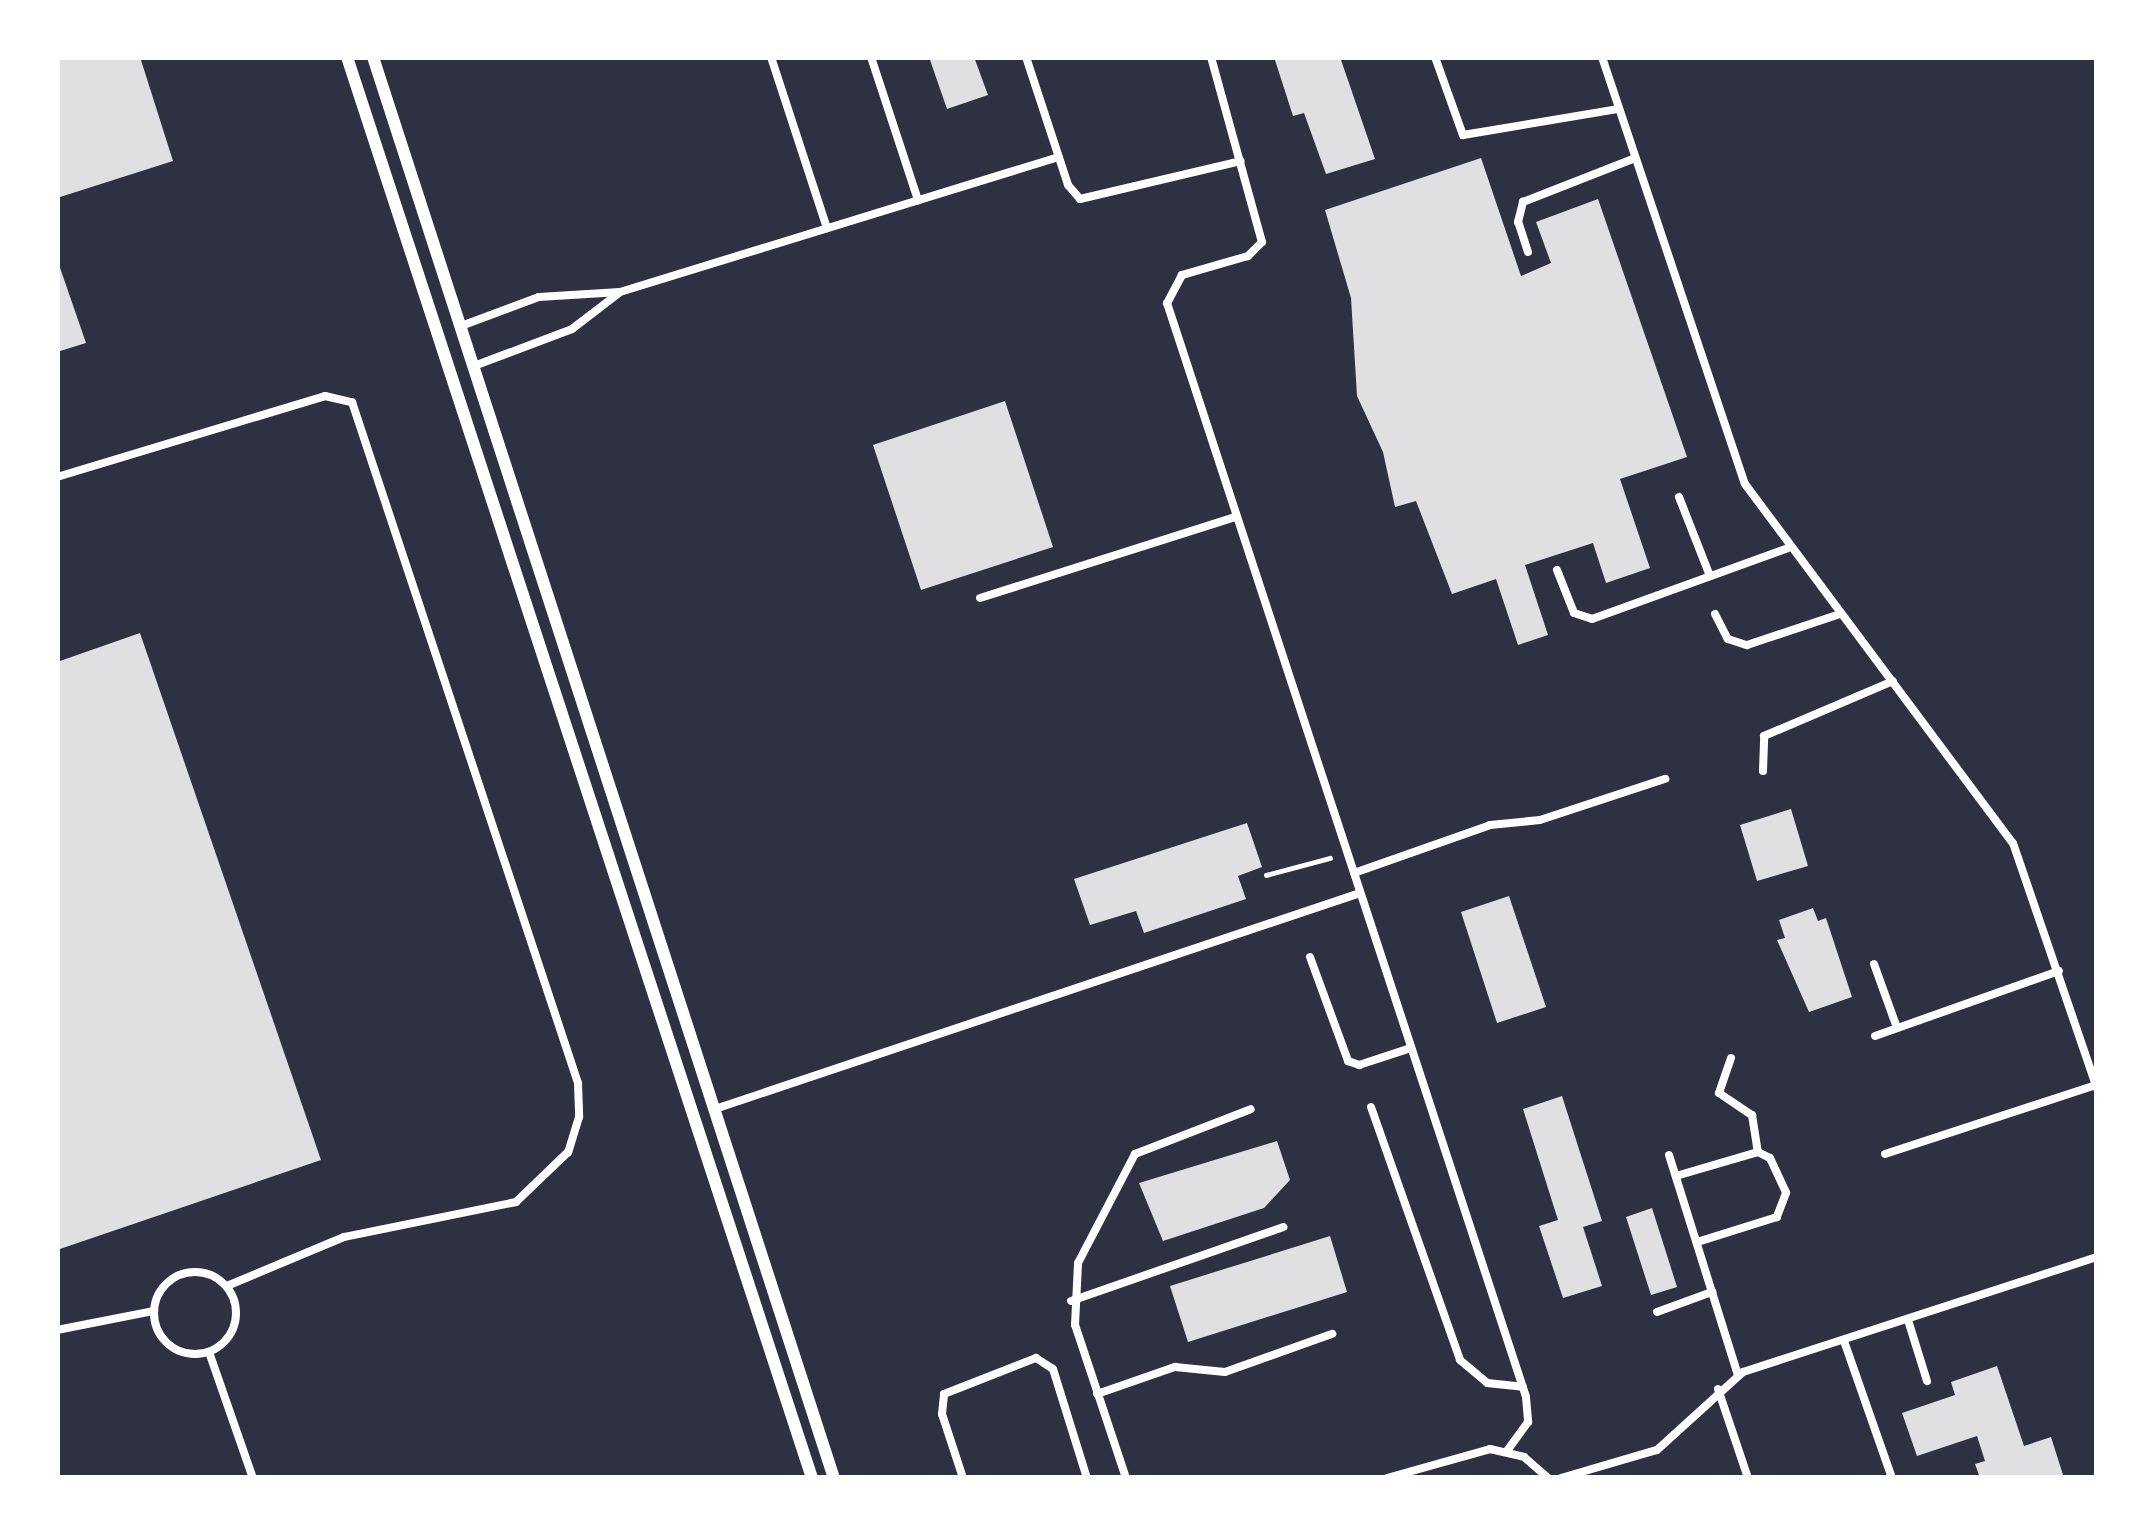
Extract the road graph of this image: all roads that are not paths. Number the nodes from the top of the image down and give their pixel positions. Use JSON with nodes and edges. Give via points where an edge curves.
{"nodes":[{"id":1,"x":347,"y":57,"type":"edge"},
{"id":2,"x":373,"y":57,"type":"edge"},
{"id":3,"x":771,"y":57,"type":"edge"},
{"id":4,"x":871,"y":57,"type":"edge"},
{"id":5,"x":1027,"y":57,"type":"edge"},
{"id":6,"x":1211,"y":57,"type":"edge"},
{"id":7,"x":1435,"y":57,"type":"edge"},
{"id":8,"x":1602,"y":57,"type":"edge"},
{"id":9,"x":1619,"y":109,"type":"junction"},
{"id":10,"x":1059,"y":157,"type":"junction"},
{"id":11,"x":1635,"y":158,"type":"junction"},
{"id":12,"x":1241,"y":161,"type":"junction"},
{"id":13,"x":919,"y":200,"type":"junction"},
{"id":14,"x":827,"y":228,"type":"junction"},
{"id":15,"x":1528,"y":252,"type":"dead end"},
{"id":16,"x":620,"y":292,"type":"junction"},
{"id":17,"x":460,"y":326,"type":"junction"},
{"id":18,"x":437,"y":334,"type":"junction"},
{"id":19,"x":474,"y":366,"type":"junction"},
{"id":20,"x":451,"y":374,"type":"junction"},
{"id":21,"x":57,"y":477,"type":"edge"},
{"id":22,"x":1678,"y":497,"type":"dead end"},
{"id":23,"x":1235,"y":517,"type":"junction"},
{"id":24,"x":1788,"y":548,"type":"junction"},
{"id":25,"x":1557,"y":570,"type":"dead end"},
{"id":26,"x":1710,"y":576,"type":"junction"},
{"id":27,"x":980,"y":598,"type":"dead end"},
{"id":28,"x":1715,"y":614,"type":"dead end"},
{"id":29,"x":1840,"y":614,"type":"junction"},
{"id":30,"x":1893,"y":681,"type":"junction"},
{"id":31,"x":1763,"y":771,"type":"dead end"},
{"id":32,"x":1665,"y":779,"type":"dead end"},
{"id":33,"x":638,"y":871,"type":"junction"},
{"id":34,"x":1354,"y":873,"type":"junction"},
{"id":35,"x":615,"y":878,"type":"junction"},
{"id":36,"x":644,"y":888,"type":"junction"},
{"id":37,"x":1360,"y":893,"type":"junction"},
{"id":38,"x":621,"y":895,"type":"junction"},
{"id":39,"x":1310,"y":957,"type":"dead end"},
{"id":40,"x":1874,"y":964,"type":"dead end"},
{"id":41,"x":2059,"y":970,"type":"junction"},
{"id":42,"x":1897,"y":1028,"type":"junction"},
{"id":43,"x":1875,"y":1036,"type":"dead end"},
{"id":44,"x":1411,"y":1048,"type":"junction"},
{"id":45,"x":1731,"y":1058,"type":"dead end"},
{"id":46,"x":2096,"y":1087,"type":"edge"},
{"id":47,"x":1371,"y":1107,"type":"dead end"},
{"id":48,"x":1251,"y":1108,"type":"dead end"},
{"id":49,"x":715,"y":1109,"type":"junction"},
{"id":50,"x":693,"y":1116,"type":"junction"},
{"id":51,"x":1758,"y":1152,"type":"junction"},
{"id":52,"x":1886,"y":1154,"type":"dead end"},
{"id":53,"x":1670,"y":1155,"type":"dead end"},
{"id":54,"x":1676,"y":1176,"type":"junction"},
{"id":55,"x":1282,"y":1227,"type":"dead end"},
{"id":56,"x":1696,"y":1241,"type":"junction"},
{"id":57,"x":2097,"y":1258,"type":"edge"},
{"id":58,"x":227,"y":1286,"type":"junction"},
{"id":59,"x":1712,"y":1292,"type":"junction"},
{"id":60,"x":1071,"y":1301,"type":"junction"},
{"id":61,"x":154,"y":1311,"type":"junction"},
{"id":62,"x":1657,"y":1312,"type":"dead end"},
{"id":63,"x":1908,"y":1320,"type":"junction"},
{"id":64,"x":57,"y":1330,"type":"edge"},
{"id":65,"x":1332,"y":1334,"type":"dead end"},
{"id":66,"x":1844,"y":1341,"type":"junction"},
{"id":67,"x":209,"y":1352,"type":"junction"},
{"id":68,"x":1738,"y":1375,"type":"junction"},
{"id":69,"x":1927,"y":1381,"type":"dead end"},
{"id":70,"x":1523,"y":1387,"type":"junction"},
{"id":71,"x":1718,"y":1389,"type":"junction"},
{"id":72,"x":1097,"y":1394,"type":"junction"},
{"id":73,"x":1508,"y":1451,"type":"junction"},
{"id":74,"x":253,"y":1478,"type":"edge"},
{"id":75,"x":812,"y":1478,"type":"edge"},
{"id":76,"x":834,"y":1478,"type":"edge"},
{"id":77,"x":963,"y":1478,"type":"edge"},
{"id":78,"x":1087,"y":1478,"type":"edge"},
{"id":79,"x":1126,"y":1478,"type":"edge"},
{"id":80,"x":1387,"y":1478,"type":"edge"},
{"id":81,"x":1548,"y":1478,"type":"edge"},
{"id":82,"x":1561,"y":1478,"type":"edge"},
{"id":83,"x":1748,"y":1478,"type":"edge"},
{"id":84,"x":1892,"y":1478,"type":"edge"}],
"edges":[{"from":1,"to":18,"type":"street"},
{"from":2,"to":17,"type":"street"},
{"from":3,"to":14,"type":"lane"},
{"from":4,"to":13,"type":"lane"},
{"from":5,"to":10,"type":"lane"},
{"from":6,"to":12,"type":"lane"},
{"from":7,"to":9,"type":"lane","via":[[1463,135]]},
{"from":8,"to":9,"type":"lane"},
{"from":9,"to":11,"type":"lane"},
{"from":10,"to":12,"type":"lane","via":[[1073,193],[1089,200]]},
{"from":10,"to":13,"type":"lane"},
{"from":11,"to":15,"type":"lane","via":[[1523,202],[1518,222]]},
{"from":11,"to":24,"type":"lane","via":[[1735,461]]},
{"from":12,"to":23,"type":"lane","via":[[1259,248],[1182,275],[1167,303]]},
{"from":13,"to":14,"type":"lane"},
{"from":14,"to":16,"type":"lane"},
{"from":16,"to":17,"type":"lane","via":[[539,297]]},
{"from":16,"to":19,"type":"lane","via":[[572,329]]},
{"from":17,"to":18,"type":"street"},
{"from":17,"to":19,"type":"street"},
{"from":18,"to":20,"type":"street"},
{"from":19,"to":20,"type":"street"},
{"from":19,"to":33,"type":"street"},
{"from":20,"to":35,"type":"street"},
{"from":21,"to":58,"type":"lane","via":[[325,396],[352,402],[578,1083],[568,1151],[516,1202],[344,1237]]},
{"from":22,"to":26,"type":"lane"},
{"from":23,"to":27,"type":"lane"},
{"from":23,"to":34,"type":"lane"},
{"from":24,"to":26,"type":"lane"},
{"from":24,"to":29,"type":"lane"},
{"from":25,"to":26,"type":"lane","via":[[1570,607],[1586,619]]},
{"from":28,"to":29,"type":"lane","via":[[1728,639],[1748,645]]},
{"from":29,"to":30,"type":"lane"},
{"from":30,"to":31,"type":"lane","via":[[1764,736]]},
{"from":30,"to":41,"type":"lane","via":[[2007,832]]},
{"from":32,"to":34,"type":"lane","via":[[1540,820],[1490,825]]},
{"from":33,"to":35,"type":"street"},
{"from":33,"to":36,"type":"street"},
{"from":34,"to":37,"type":"lane"},
{"from":35,"to":38,"type":"street"},
{"from":36,"to":38,"type":"street"},
{"from":36,"to":49,"type":"street"},
{"from":37,"to":44,"type":"lane"},
{"from":37,"to":49,"type":"lane"},
{"from":38,"to":50,"type":"street"},
{"from":39,"to":44,"type":"lane","via":[[1348,1061],[1359,1065]]},
{"from":40,"to":42,"type":"lane"},
{"from":41,"to":42,"type":"lane"},
{"from":41,"to":46,"type":"lane"},
{"from":42,"to":43,"type":"lane"},
{"from":44,"to":70,"type":"lane"},
{"from":45,"to":51,"type":"lane","via":[[1719,1093],[1752,1114]]},
{"from":46,"to":52,"type":"lane"},
{"from":47,"to":70,"type":"lane","via":[[1460,1360],[1486,1383]]},
{"from":48,"to":60,"type":"lane","via":[[1128,1161],[1078,1263]]},
{"from":49,"to":50,"type":"street"},
{"from":49,"to":76,"type":"street"},
{"from":50,"to":75,"type":"street"},
{"from":51,"to":54,"type":"lane"},
{"from":51,"to":56,"type":"lane","via":[[1774,1164],[1787,1200],[1782,1213]]},
{"from":53,"to":54,"type":"lane"},
{"from":54,"to":56,"type":"lane"},
{"from":55,"to":60,"type":"lane"},
{"from":56,"to":59,"type":"lane"},
{"from":57,"to":63,"type":"lane"},
{"from":58,"to":61,"type":"lane","via":[[198,1272],[182,1274],[158,1295]]},
{"from":58,"to":67,"type":"lane","via":[[237,1316],[223,1344]]},
{"from":59,"to":62,"type":"lane"},
{"from":59,"to":68,"type":"lane"},
{"from":60,"to":72,"type":"lane"},
{"from":61,"to":64,"type":"lane"},
{"from":61,"to":67,"type":"lane","via":[[164,1341]]},
{"from":63,"to":66,"type":"lane"},
{"from":63,"to":69,"type":"lane"},
{"from":65,"to":72,"type":"lane","via":[[1225,1372],[1174,1367]]},
{"from":66,"to":68,"type":"lane"},
{"from":66,"to":84,"type":"lane"},
{"from":67,"to":74,"type":"lane"},
{"from":68,"to":71,"type":"lane"},
{"from":70,"to":73,"type":"lane","via":[[1528,1422]]},
{"from":71,"to":82,"type":"lane","via":[[1657,1450]]},
{"from":71,"to":83,"type":"lane"},
{"from":72,"to":79,"type":"lane"},
{"from":73,"to":80,"type":"lane"},
{"from":73,"to":81,"type":"lane"},
{"from":77,"to":78,"type":"lane","via":[[942,1414],[944,1394],[1036,1358],[1053,1370]]}]}
